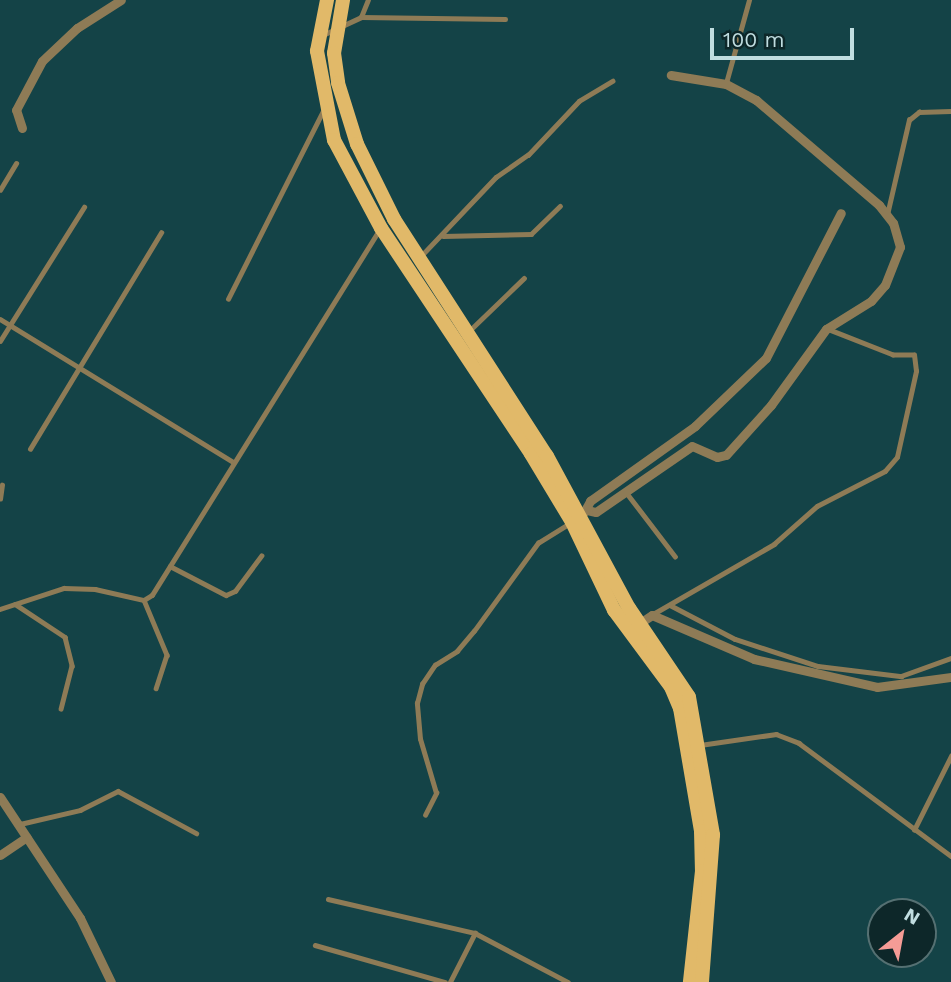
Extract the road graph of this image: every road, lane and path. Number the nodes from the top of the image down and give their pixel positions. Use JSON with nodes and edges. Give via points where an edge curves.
{"nodes":[{"id":1,"x":121,"y":0,"type":"edge"},
{"id":2,"x":327,"y":0,"type":"edge"},
{"id":3,"x":343,"y":0,"type":"edge"},
{"id":4,"x":368,"y":0,"type":"edge"},
{"id":5,"x":749,"y":0,"type":"edge"},
{"id":6,"x":361,"y":17,"type":"junction"},
{"id":7,"x":505,"y":19,"type":"dead end"},
{"id":8,"x":337,"y":28,"type":"junction"},
{"id":9,"x":318,"y":37,"type":"junction"},
{"id":10,"x":671,"y":75,"type":"dead end"},
{"id":11,"x":612,"y":81,"type":"dead end"},
{"id":12,"x":726,"y":84,"type":"junction"},
{"id":13,"x":324,"y":108,"type":"junction"},
{"id":14,"x":951,"y":111,"type":"edge"},
{"id":15,"x":22,"y":128,"type":"dead end"},
{"id":16,"x":16,"y":163,"type":"dead end"},
{"id":17,"x":0,"y":190,"type":"edge"},
{"id":18,"x":560,"y":206,"type":"dead end"},
{"id":19,"x":84,"y":207,"type":"dead end"},
{"id":20,"x":841,"y":213,"type":"dead end"},
{"id":21,"x":887,"y":216,"type":"junction"},
{"id":22,"x":381,"y":229,"type":"junction"},
{"id":23,"x":161,"y":233,"type":"dead end"},
{"id":24,"x":442,"y":236,"type":"junction"},
{"id":25,"x":412,"y":264,"type":"junction"},
{"id":26,"x":524,"y":278,"type":"dead end"},
{"id":27,"x":228,"y":299,"type":"dead end"},
{"id":28,"x":0,"y":319,"type":"edge"},
{"id":29,"x":10,"y":325,"type":"junction"},
{"id":30,"x":826,"y":329,"type":"junction"},
{"id":31,"x":461,"y":339,"type":"junction"},
{"id":32,"x":0,"y":341,"type":"edge"},
{"id":33,"x":81,"y":368,"type":"junction"},
{"id":34,"x":30,"y":449,"type":"dead end"},
{"id":35,"x":232,"y":461,"type":"junction"},
{"id":36,"x":2,"y":485,"type":"dead end"},
{"id":37,"x":626,"y":491,"type":"junction"},
{"id":38,"x":0,"y":499,"type":"edge"},
{"id":39,"x":580,"y":515,"type":"junction"},
{"id":40,"x":261,"y":556,"type":"dead end"},
{"id":41,"x":675,"y":556,"type":"dead end"},
{"id":42,"x":170,"y":566,"type":"junction"},
{"id":43,"x":144,"y":600,"type":"junction"},
{"id":44,"x":14,"y":603,"type":"junction"},
{"id":45,"x":669,"y":605,"type":"junction"},
{"id":46,"x":0,"y":609,"type":"edge"},
{"id":47,"x":652,"y":615,"type":"junction"},
{"id":48,"x":635,"y":627,"type":"junction"},
{"id":49,"x":951,"y":658,"type":"edge"},
{"id":50,"x":951,"y":677,"type":"edge"},
{"id":51,"x":156,"y":688,"type":"dead end"},
{"id":52,"x":61,"y":709,"type":"dead end"},
{"id":53,"x":695,"y":746,"type":"junction"},
{"id":54,"x":951,"y":757,"type":"edge"},
{"id":55,"x":0,"y":797,"type":"edge"},
{"id":56,"x":425,"y":815,"type":"dead end"},
{"id":57,"x":20,"y":824,"type":"junction"},
{"id":58,"x":914,"y":830,"type":"junction"},
{"id":59,"x":196,"y":833,"type":"dead end"},
{"id":60,"x":27,"y":837,"type":"junction"},
{"id":61,"x":0,"y":855,"type":"edge"},
{"id":62,"x":951,"y":856,"type":"edge"},
{"id":63,"x":328,"y":899,"type":"dead end"},
{"id":64,"x":475,"y":933,"type":"junction"},
{"id":65,"x":315,"y":945,"type":"dead end"},
{"id":66,"x":111,"y":982,"type":"edge"},
{"id":67,"x":448,"y":982,"type":"edge"},
{"id":68,"x":568,"y":982,"type":"edge"},
{"id":69,"x":690,"y":982,"type":"edge"},
{"id":70,"x":702,"y":982,"type":"edge"}],
"edges":[{"from":1,"to":15,"type":"street","via":[[77,28],[42,61],[16,110]]},
{"from":2,"to":9,"type":"main road"},
{"from":3,"to":8,"type":"main road"},
{"from":4,"to":6,"type":"lane"},
{"from":5,"to":12,"type":"lane"},
{"from":6,"to":7,"type":"lane"},
{"from":6,"to":8,"type":"lane"},
{"from":8,"to":9,"type":"lane"},
{"from":8,"to":25,"type":"main road","via":[[334,53],[345,108]]},
{"from":9,"to":13,"type":"main road"},
{"from":10,"to":12,"type":"street"},
{"from":11,"to":24,"type":"lane","via":[[579,101],[528,155],[496,177]]},
{"from":12,"to":21,"type":"street","via":[[756,100],[839,167]]},
{"from":13,"to":22,"type":"main road","via":[[334,140]]},
{"from":13,"to":27,"type":"lane"},
{"from":14,"to":21,"type":"lane","via":[[919,112],[909,120]]},
{"from":16,"to":17,"type":"lane"},
{"from":18,"to":24,"type":"lane","via":[[531,234]]},
{"from":19,"to":29,"type":"lane"},
{"from":20,"to":39,"type":"street","via":[[766,358],[695,426],[590,501]]},
{"from":21,"to":30,"type":"street","via":[[900,247],[885,285],[871,301]]},
{"from":22,"to":25,"type":"main road"},
{"from":22,"to":35,"type":"lane"},
{"from":23,"to":33,"type":"lane"},
{"from":24,"to":25,"type":"lane"},
{"from":25,"to":31,"type":"main road"},
{"from":26,"to":31,"type":"lane"},
{"from":28,"to":29,"type":"lane"},
{"from":29,"to":32,"type":"lane"},
{"from":29,"to":33,"type":"lane"},
{"from":30,"to":37,"type":"street","via":[[771,405],[726,455],[718,457],[692,446]]},
{"from":30,"to":45,"type":"lane","via":[[893,355],[914,355],[916,370],[897,457],[884,471],[817,506],[774,544]]},
{"from":31,"to":39,"type":"main road"},
{"from":33,"to":34,"type":"lane"},
{"from":33,"to":35,"type":"lane"},
{"from":35,"to":42,"type":"lane"},
{"from":36,"to":38,"type":"lane"},
{"from":37,"to":39,"type":"street","via":[[596,512]]},
{"from":37,"to":41,"type":"lane"},
{"from":39,"to":48,"type":"main road","via":[[614,610]]},
{"from":39,"to":56,"type":"lane","via":[[538,543],[474,631],[422,684],[417,703],[420,738],[436,793]]},
{"from":40,"to":42,"type":"lane","via":[[235,591],[226,595]]},
{"from":42,"to":43,"type":"lane","via":[[152,596]]},
{"from":43,"to":44,"type":"lane","via":[[95,589],[64,588]]},
{"from":43,"to":51,"type":"lane","via":[[167,655]]},
{"from":44,"to":46,"type":"lane"},
{"from":44,"to":52,"type":"lane","via":[[65,637],[72,666]]},
{"from":45,"to":47,"type":"lane"},
{"from":45,"to":49,"type":"lane","via":[[734,639],[818,666],[901,676]]},
{"from":47,"to":48,"type":"street"},
{"from":47,"to":50,"type":"street","via":[[754,659],[877,687]]},
{"from":48,"to":53,"type":"main road","via":[[671,687]]},
{"from":53,"to":58,"type":"lane","via":[[776,734],[799,743]]},
{"from":53,"to":69,"type":"main road","via":[[702,871]]},
{"from":53,"to":70,"type":"main road","via":[[714,865]]},
{"from":54,"to":58,"type":"lane"},
{"from":55,"to":57,"type":"street"},
{"from":57,"to":59,"type":"lane","via":[[80,810],[118,791]]},
{"from":57,"to":60,"type":"street"},
{"from":58,"to":62,"type":"lane"},
{"from":60,"to":61,"type":"street"},
{"from":60,"to":66,"type":"street","via":[[80,918]]},
{"from":63,"to":64,"type":"lane"},
{"from":64,"to":67,"type":"lane"},
{"from":64,"to":68,"type":"lane"},
{"from":65,"to":67,"type":"lane"}]}
